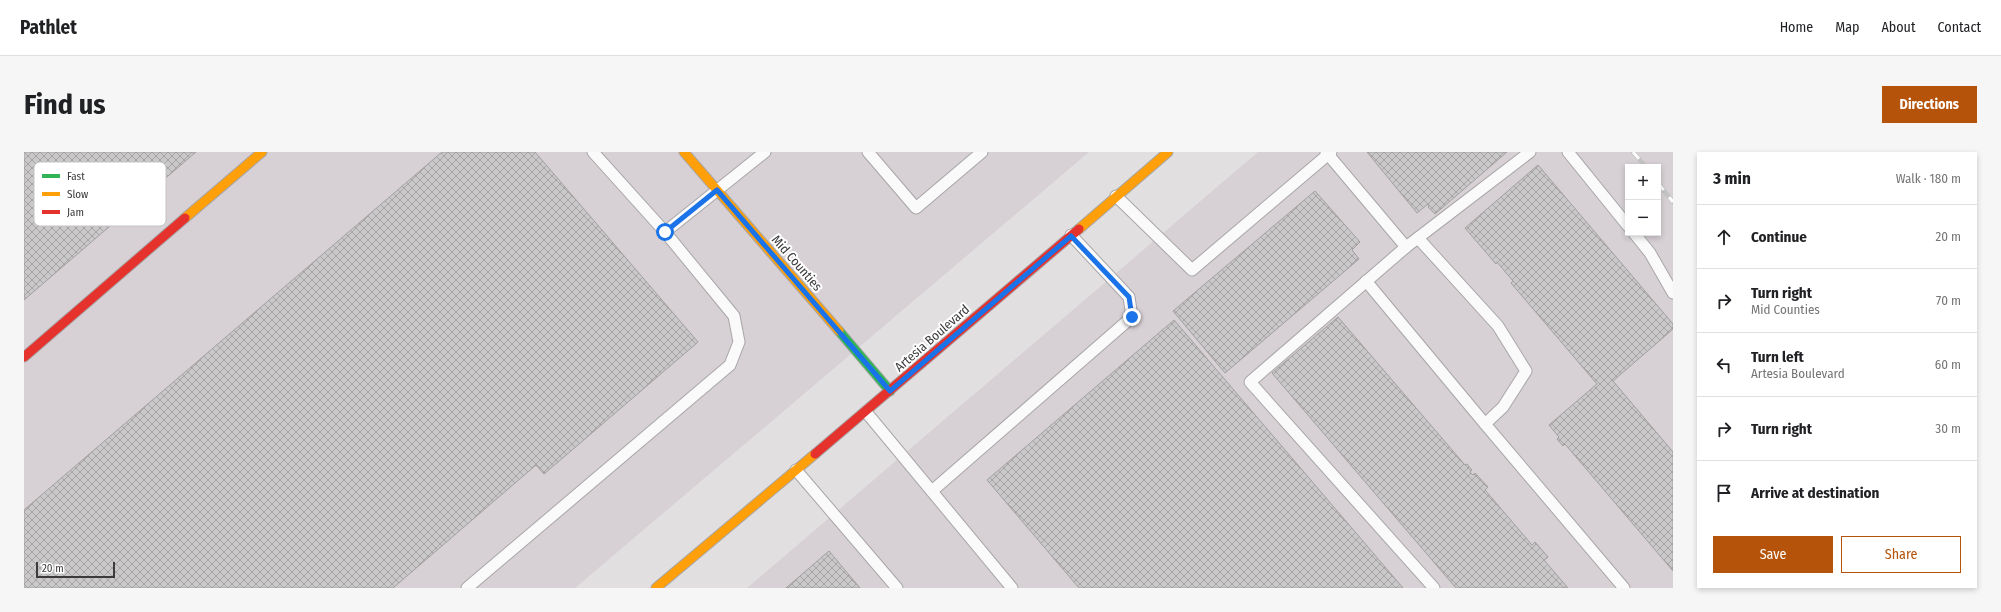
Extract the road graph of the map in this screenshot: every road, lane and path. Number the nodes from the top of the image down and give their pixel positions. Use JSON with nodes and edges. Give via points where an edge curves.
{"nodes":[{"id":1,"x":262,"y":152,"type":"edge"},
{"id":2,"x":593,"y":152,"type":"edge"},
{"id":3,"x":684,"y":152,"type":"edge"},
{"id":4,"x":765,"y":152,"type":"edge"},
{"id":5,"x":868,"y":152,"type":"edge"},
{"id":6,"x":982,"y":152,"type":"edge"},
{"id":7,"x":1168,"y":152,"type":"edge"},
{"id":8,"x":1530,"y":152,"type":"edge"},
{"id":9,"x":1568,"y":152,"type":"edge"},
{"id":10,"x":1328,"y":153,"type":"edge"},
{"id":11,"x":717,"y":190,"type":"junction"},
{"id":12,"x":1116,"y":196,"type":"junction"},
{"id":13,"x":1625,"y":222,"type":"edge"},
{"id":14,"x":665,"y":232,"type":"junction"},
{"id":15,"x":1071,"y":236,"type":"junction"},
{"id":16,"x":1636,"y":236,"type":"edge"},
{"id":17,"x":1418,"y":238,"type":"junction"},
{"id":18,"x":1406,"y":247,"type":"junction"},
{"id":19,"x":1366,"y":281,"type":"junction"},
{"id":20,"x":1673,"y":293,"type":"edge"},
{"id":21,"x":24,"y":357,"type":"edge"},
{"id":22,"x":890,"y":391,"type":"junction"},
{"id":23,"x":866,"y":412,"type":"junction"},
{"id":24,"x":1486,"y":424,"type":"junction"},
{"id":25,"x":796,"y":470,"type":"junction"},
{"id":26,"x":932,"y":491,"type":"junction"},
{"id":27,"x":467,"y":588,"type":"edge"},
{"id":28,"x":656,"y":588,"type":"edge"},
{"id":29,"x":897,"y":588,"type":"edge"},
{"id":30,"x":1012,"y":588,"type":"edge"},
{"id":31,"x":1434,"y":588,"type":"edge"},
{"id":32,"x":1624,"y":588,"type":"edge"}],
"edges":[{"from":1,"to":21,"type":"main road"},
{"from":2,"to":14,"type":"lane"},
{"from":3,"to":11,"type":"main road","name":"Mid Counties"},
{"from":4,"to":11,"type":"lane"},
{"from":5,"to":6,"type":"lane","via":[[916,208]]},
{"from":7,"to":12,"type":"main road","name":"Artesia Boulevard"},
{"from":8,"to":17,"type":"lane"},
{"from":9,"to":13,"type":"lane"},
{"from":10,"to":12,"type":"lane","via":[[1192,270]]},
{"from":10,"to":18,"type":"lane"},
{"from":11,"to":14,"type":"lane"},
{"from":11,"to":22,"type":"main road","name":"Mid Counties"},
{"from":12,"to":15,"type":"main road","name":"Artesia Boulevard"},
{"from":14,"to":27,"type":"lane","via":[[734,316],[739,342],[730,365]]},
{"from":15,"to":22,"type":"main road","name":"Artesia Boulevard"},
{"from":15,"to":26,"type":"lane","via":[[1129,297],[1132,317]]},
{"from":16,"to":20,"type":"lane","via":[[1650,253]]},
{"from":17,"to":18,"type":"lane"},
{"from":17,"to":24,"type":"lane","via":[[1498,326],[1526,371],[1503,406]]},
{"from":18,"to":19,"type":"lane"},
{"from":19,"to":24,"type":"lane"},
{"from":19,"to":31,"type":"lane","via":[[1250,382]]},
{"from":22,"to":23,"type":"main road","name":"Artesia Boulevard"},
{"from":23,"to":25,"type":"main road","name":"Artesia Boulevard"},
{"from":23,"to":26,"type":"lane"},
{"from":24,"to":32,"type":"lane"},
{"from":25,"to":28,"type":"main road","name":"Artesia Boulevard"},
{"from":25,"to":29,"type":"lane"},
{"from":26,"to":30,"type":"lane"}]}
